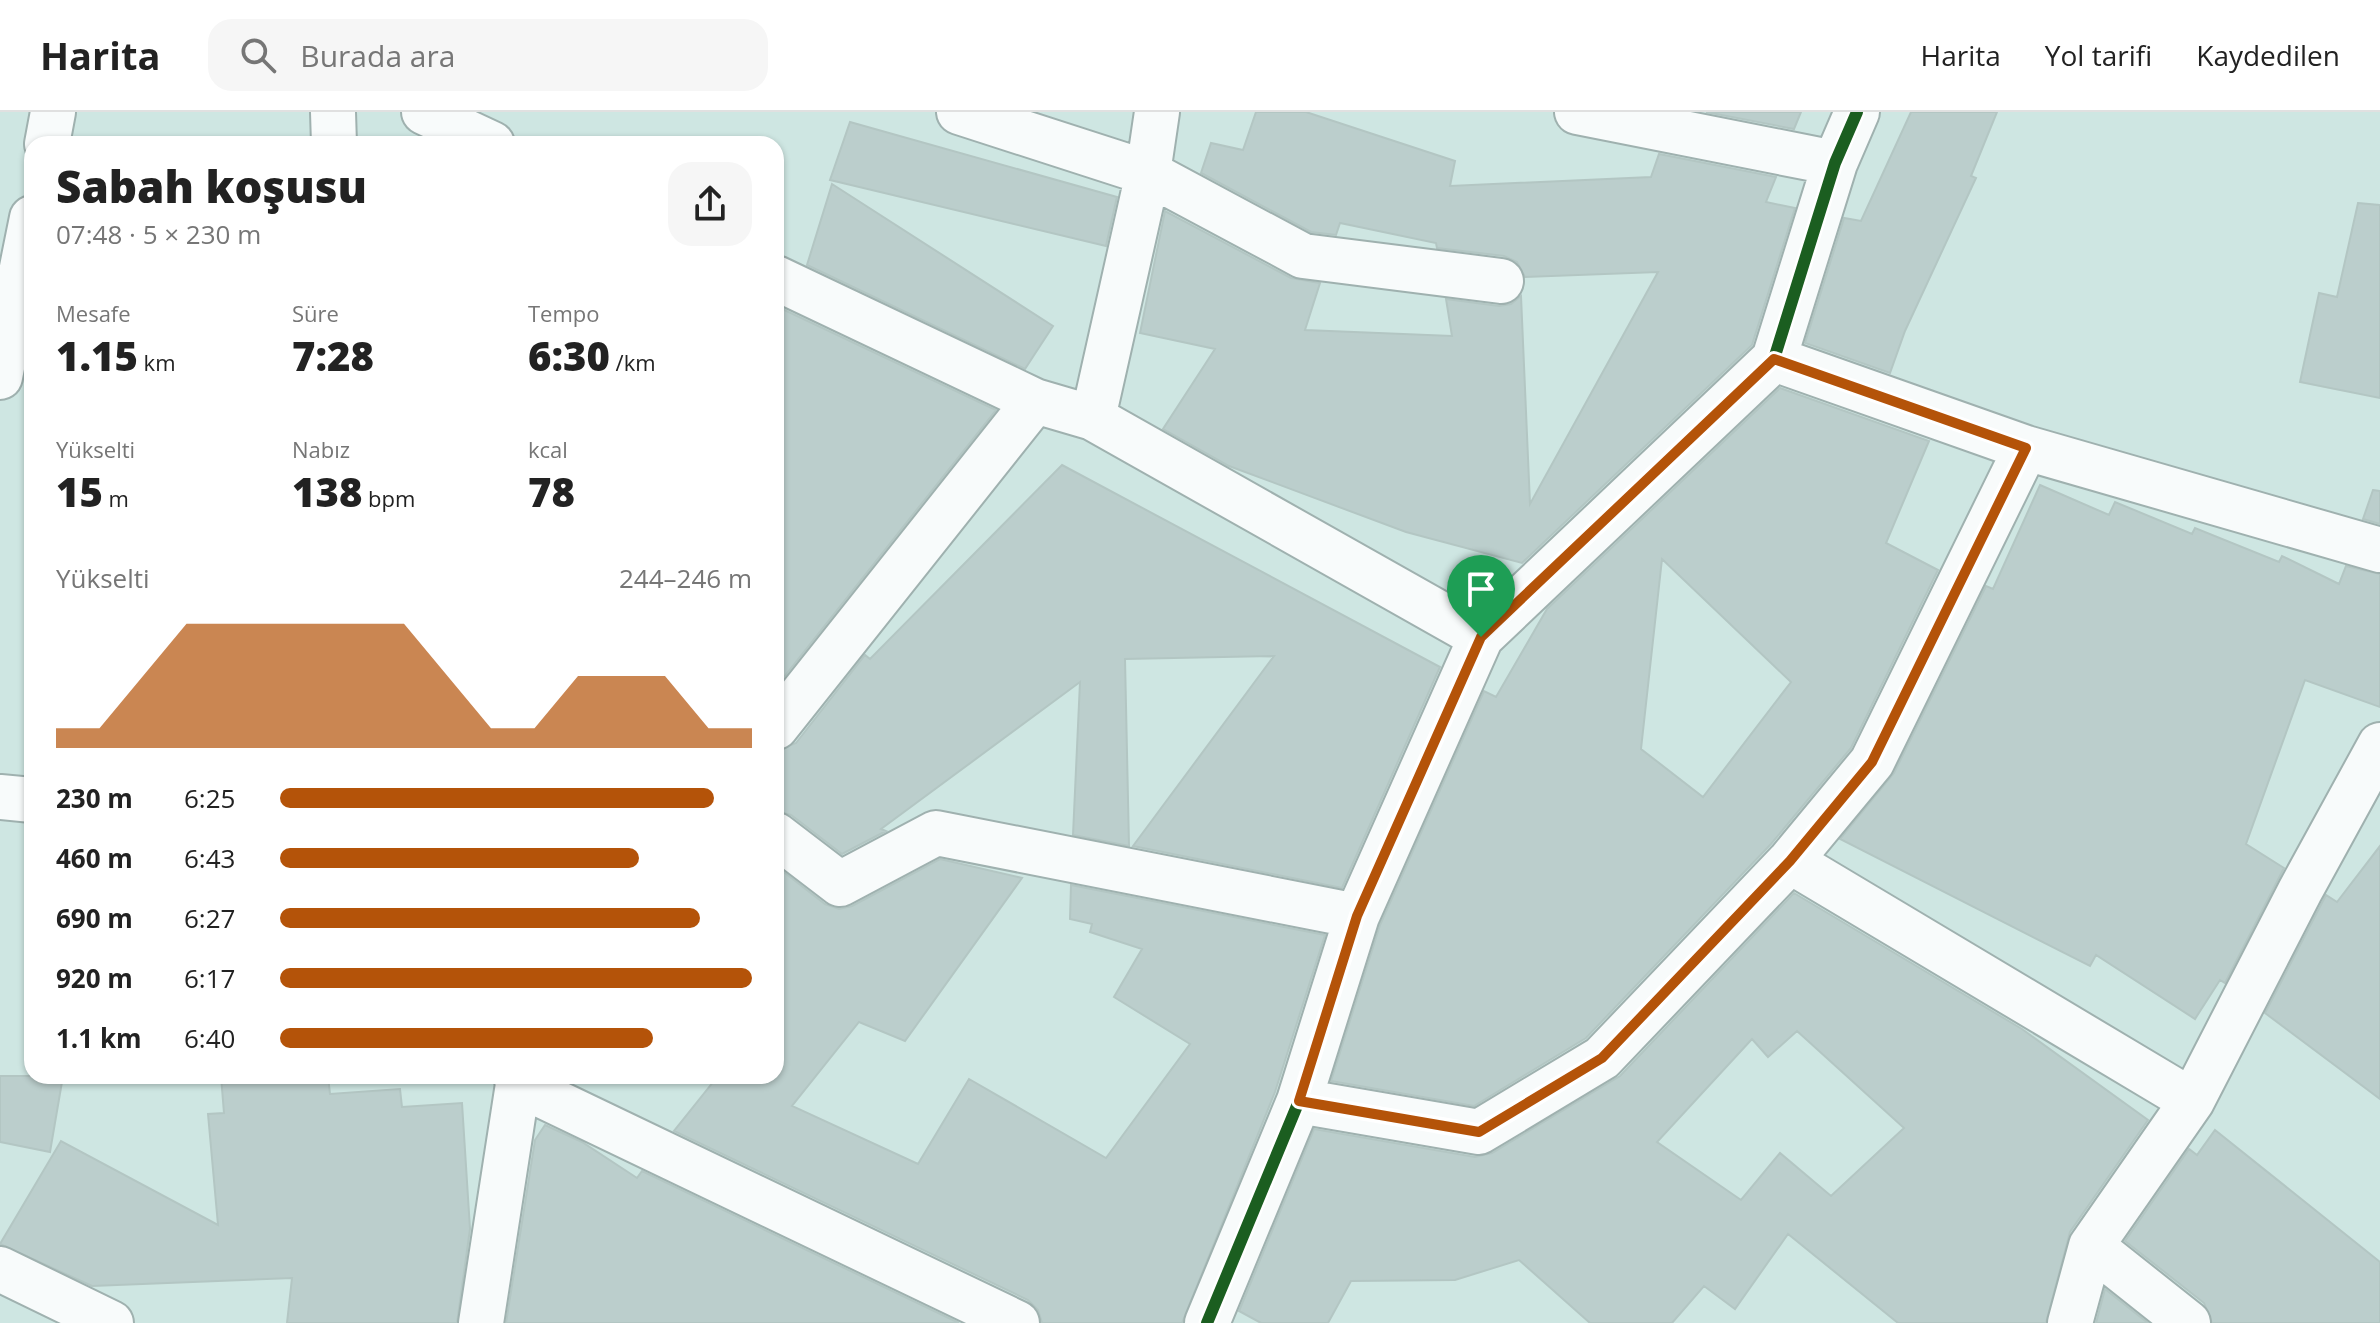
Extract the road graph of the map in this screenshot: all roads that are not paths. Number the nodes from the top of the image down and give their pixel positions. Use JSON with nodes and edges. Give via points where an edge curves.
{"nodes":[{"id":1,"x":53,"y":112,"type":"edge"},
{"id":2,"x":333,"y":112,"type":"edge"},
{"id":3,"x":424,"y":112,"type":"edge"},
{"id":4,"x":959,"y":112,"type":"edge"},
{"id":5,"x":1157,"y":112,"type":"edge"},
{"id":6,"x":1577,"y":112,"type":"edge"},
{"id":7,"x":1857,"y":112,"type":"edge"},
{"id":8,"x":48,"y":136,"type":"edge"},
{"id":9,"x":334,"y":136,"type":"edge"},
{"id":10,"x":475,"y":136,"type":"edge"},
{"id":11,"x":1835,"y":163,"type":"junction"},
{"id":12,"x":1148,"y":173,"type":"junction"},
{"id":13,"x":24,"y":258,"type":"edge"},
{"id":14,"x":1501,"y":281,"type":"dead end"},
{"id":15,"x":784,"y":282,"type":"edge"},
{"id":16,"x":1774,"y":359,"type":"junction"},
{"id":17,"x":0,"y":377,"type":"edge"},
{"id":18,"x":1035,"y":401,"type":"junction"},
{"id":19,"x":1093,"y":418,"type":"junction"},
{"id":20,"x":2026,"y":448,"type":"junction"},
{"id":21,"x":2380,"y":550,"type":"edge"},
{"id":22,"x":1481,"y":637,"type":"junction"},
{"id":23,"x":784,"y":717,"type":"edge"},
{"id":24,"x":2380,"y":745,"type":"edge"},
{"id":25,"x":0,"y":797,"type":"edge"},
{"id":26,"x":24,"y":799,"type":"edge"},
{"id":27,"x":784,"y":841,"type":"edge"},
{"id":28,"x":1790,"y":861,"type":"junction"},
{"id":29,"x":1357,"y":916,"type":"junction"},
{"id":30,"x":516,"y":1084,"type":"edge"},
{"id":31,"x":525,"y":1084,"type":"edge"},
{"id":32,"x":1299,"y":1101,"type":"junction"},
{"id":33,"x":2192,"y":1101,"type":"junction"},
{"id":34,"x":2091,"y":1246,"type":"junction"},
{"id":35,"x":0,"y":1269,"type":"edge"},
{"id":36,"x":111,"y":1323,"type":"edge"},
{"id":37,"x":481,"y":1323,"type":"edge"},
{"id":38,"x":1017,"y":1323,"type":"edge"},
{"id":39,"x":1207,"y":1323,"type":"edge"},
{"id":40,"x":2070,"y":1323,"type":"edge"},
{"id":41,"x":2188,"y":1323,"type":"edge"}],
"edges":[{"from":1,"to":8,"type":"street"},
{"from":2,"to":9,"type":"street"},
{"from":3,"to":10,"type":"street"},
{"from":4,"to":12,"type":"street"},
{"from":5,"to":12,"type":"street"},
{"from":6,"to":11,"type":"street"},
{"from":7,"to":11,"type":"street"},
{"from":11,"to":16,"type":"street"},
{"from":12,"to":14,"type":"street","via":[[1303,256]]},
{"from":12,"to":19,"type":"street"},
{"from":13,"to":17,"type":"street"},
{"from":15,"to":18,"type":"street"},
{"from":16,"to":20,"type":"street"},
{"from":16,"to":22,"type":"street"},
{"from":18,"to":19,"type":"street"},
{"from":18,"to":23,"type":"street"},
{"from":19,"to":22,"type":"street"},
{"from":20,"to":21,"type":"street"},
{"from":20,"to":28,"type":"street","via":[[1872,762]]},
{"from":22,"to":29,"type":"street"},
{"from":24,"to":33,"type":"street"},
{"from":25,"to":26,"type":"street"},
{"from":27,"to":29,"type":"street","via":[[840,884],[936,833]]},
{"from":28,"to":32,"type":"street","via":[[1602,1058],[1479,1132]]},
{"from":28,"to":33,"type":"street"},
{"from":29,"to":32,"type":"street"},
{"from":30,"to":37,"type":"street"},
{"from":31,"to":38,"type":"street"},
{"from":32,"to":39,"type":"street"},
{"from":33,"to":34,"type":"street"},
{"from":34,"to":40,"type":"street"},
{"from":34,"to":41,"type":"street"},
{"from":35,"to":36,"type":"street"}]}
